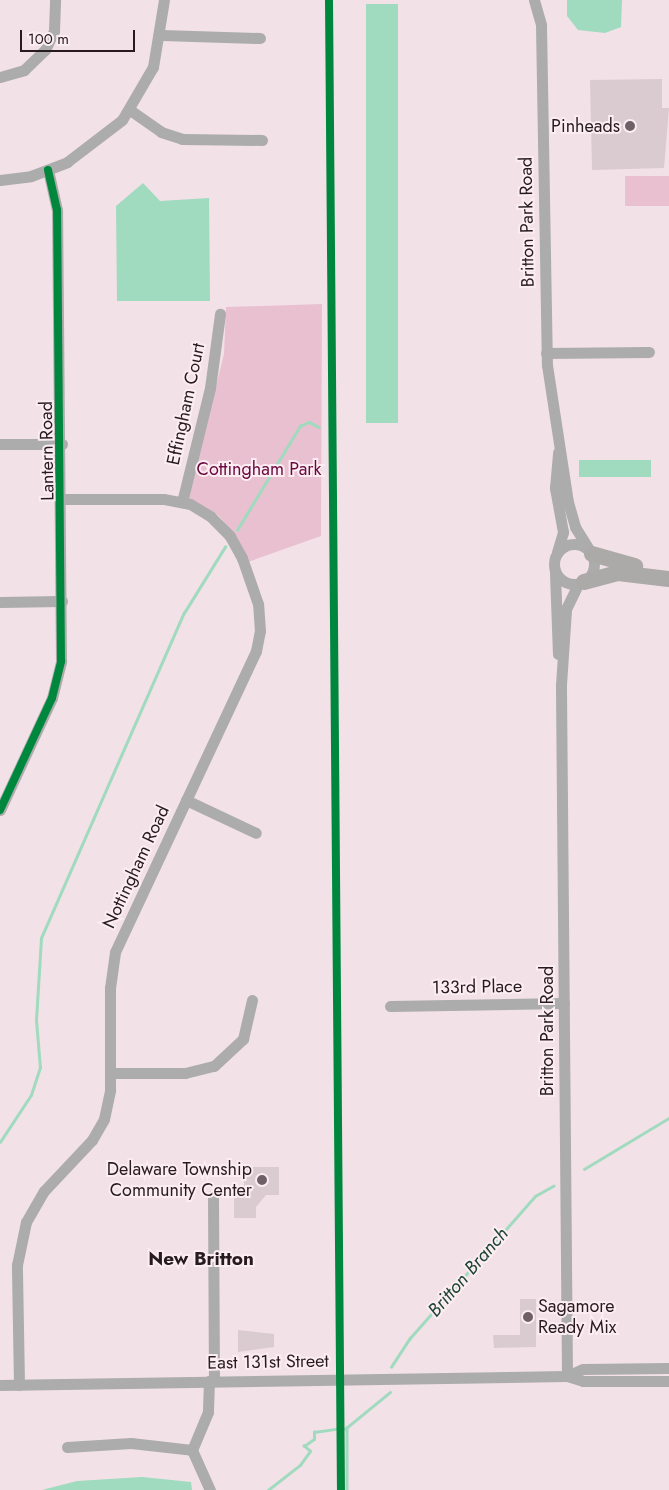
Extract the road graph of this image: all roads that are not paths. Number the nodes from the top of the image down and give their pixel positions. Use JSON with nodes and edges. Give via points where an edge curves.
{"nodes":[{"id":1,"x":55,"y":0,"type":"edge"},
{"id":2,"x":164,"y":0,"type":"edge"},
{"id":3,"x":534,"y":0,"type":"edge"},
{"id":4,"x":162,"y":35,"type":"junction"},
{"id":5,"x":260,"y":38,"type":"dead end"},
{"id":6,"x":0,"y":77,"type":"edge"},
{"id":7,"x":130,"y":110,"type":"junction"},
{"id":8,"x":262,"y":140,"type":"dead end"},
{"id":9,"x":48,"y":170,"type":"junction"},
{"id":10,"x":0,"y":180,"type":"edge"},
{"id":11,"x":220,"y":314,"type":"dead end"},
{"id":12,"x":649,"y":352,"type":"dead end"},
{"id":13,"x":546,"y":353,"type":"junction"},
{"id":14,"x":0,"y":444,"type":"edge"},
{"id":15,"x":62,"y":444,"type":"junction"},
{"id":16,"x":560,"y":444,"type":"junction"},
{"id":17,"x":62,"y":499,"type":"junction"},
{"id":18,"x":182,"y":502,"type":"junction"},
{"id":19,"x":590,"y":551,"type":"junction"},
{"id":20,"x":557,"y":552,"type":"junction"},
{"id":21,"x":669,"y":570,"type":"edge"},
{"id":22,"x":555,"y":571,"type":"junction"},
{"id":23,"x":669,"y":579,"type":"edge"},
{"id":24,"x":581,"y":583,"type":"junction"},
{"id":25,"x":62,"y":601,"type":"junction"},
{"id":26,"x":0,"y":602,"type":"edge"},
{"id":27,"x":562,"y":685,"type":"junction"},
{"id":28,"x":0,"y":781,"type":"edge"},
{"id":29,"x":11,"y":786,"type":"junction"},
{"id":30,"x":186,"y":800,"type":"junction"},
{"id":31,"x":0,"y":810,"type":"edge"},
{"id":32,"x":256,"y":833,"type":"dead end"},
{"id":33,"x":252,"y":1000,"type":"dead end"},
{"id":34,"x":564,"y":1003,"type":"junction"},
{"id":35,"x":390,"y":1006,"type":"dead end"},
{"id":36,"x":110,"y":1073,"type":"junction"},
{"id":37,"x":213,"y":1195,"type":"dead end"},
{"id":38,"x":669,"y":1368,"type":"edge"},
{"id":39,"x":567,"y":1376,"type":"junction"},
{"id":40,"x":212,"y":1381,"type":"junction"},
{"id":41,"x":669,"y":1381,"type":"edge"},
{"id":42,"x":0,"y":1385,"type":"edge"},
{"id":43,"x":19,"y":1385,"type":"junction"},
{"id":44,"x":67,"y":1448,"type":"dead end"},
{"id":45,"x":192,"y":1450,"type":"junction"},
{"id":46,"x":210,"y":1490,"type":"edge"}],
"edges":[{"from":1,"to":6,"type":"street","via":[[54,31],[46,50],[24,70]]},
{"from":2,"to":4,"type":"street"},
{"from":3,"to":13,"type":"street","name":"Britton Park Road","via":[[541,25]]},
{"from":4,"to":5,"type":"street"},
{"from":4,"to":7,"type":"street","via":[[153,68]]},
{"from":7,"to":8,"type":"street","via":[[176,138]]},
{"from":7,"to":9,"type":"street","via":[[99,142]]},
{"from":9,"to":10,"type":"street"},
{"from":9,"to":15,"type":"street","name":"Lantern Road","via":[[57,210]]},
{"from":11,"to":18,"type":"street","name":"Effingham Court","via":[[210,388]]},
{"from":12,"to":13,"type":"street"},
{"from":13,"to":16,"type":"street","name":"Britton Park Road"},
{"from":14,"to":15,"type":"street"},
{"from":15,"to":17,"type":"street","name":"Lantern Road"},
{"from":16,"to":19,"type":"street","name":"Britton Park Road","via":[[572,521]]},
{"from":16,"to":20,"type":"street","name":"Britton Park Road","via":[[555,483],[563,532]]},
{"from":17,"to":18,"type":"street","name":"Nottingham Road"},
{"from":17,"to":25,"type":"street","name":"Lantern Road"},
{"from":18,"to":30,"type":"street","name":"Nottingham Road","via":[[210,516],[233,541],[256,597],[260,622],[256,651]]},
{"from":19,"to":20,"type":"street","via":[[575,543]]},
{"from":19,"to":21,"type":"highway","via":[[611,562]]},
{"from":19,"to":24,"type":"street","via":[[595,566]]},
{"from":20,"to":22,"type":"street"},
{"from":22,"to":24,"type":"street","via":[[564,582]]},
{"from":22,"to":27,"type":"street","name":"Britton Park Road"},
{"from":23,"to":24,"type":"highway","via":[[618,573]]},
{"from":24,"to":27,"type":"street","name":"Britton Park Road","via":[[566,609]]},
{"from":25,"to":26,"type":"street"},
{"from":25,"to":29,"type":"street","name":"Lantern Road","via":[[58,680]]},
{"from":27,"to":34,"type":"street","name":"Britton Park Road"},
{"from":28,"to":29,"type":"street"},
{"from":29,"to":31,"type":"street","name":"Lantern Road"},
{"from":30,"to":32,"type":"street"},
{"from":30,"to":36,"type":"street","name":"Nottingham Road","via":[[113,958]]},
{"from":33,"to":36,"type":"street","via":[[243,1039],[214,1066],[185,1073]]},
{"from":34,"to":35,"type":"street","name":"133rd Place"},
{"from":34,"to":39,"type":"street","name":"Britton Park Road"},
{"from":36,"to":43,"type":"street","name":"Nottingham Road","via":[[108,1105],[98,1130],[38,1198],[21,1237],[17,1265]]},
{"from":37,"to":40,"type":"street"},
{"from":38,"to":39,"type":"street","name":"East 131st Street","via":[[583,1369]]},
{"from":39,"to":40,"type":"street","name":"East 131st Street"},
{"from":39,"to":41,"type":"street","name":"East 131st Street","via":[[583,1381]]},
{"from":40,"to":43,"type":"street","name":"East 131st Street"},
{"from":40,"to":45,"type":"street","via":[[208,1412]]},
{"from":42,"to":43,"type":"street","name":"East 131st Street"},
{"from":44,"to":45,"type":"street","via":[[130,1442]]},
{"from":45,"to":46,"type":"street"}]}
